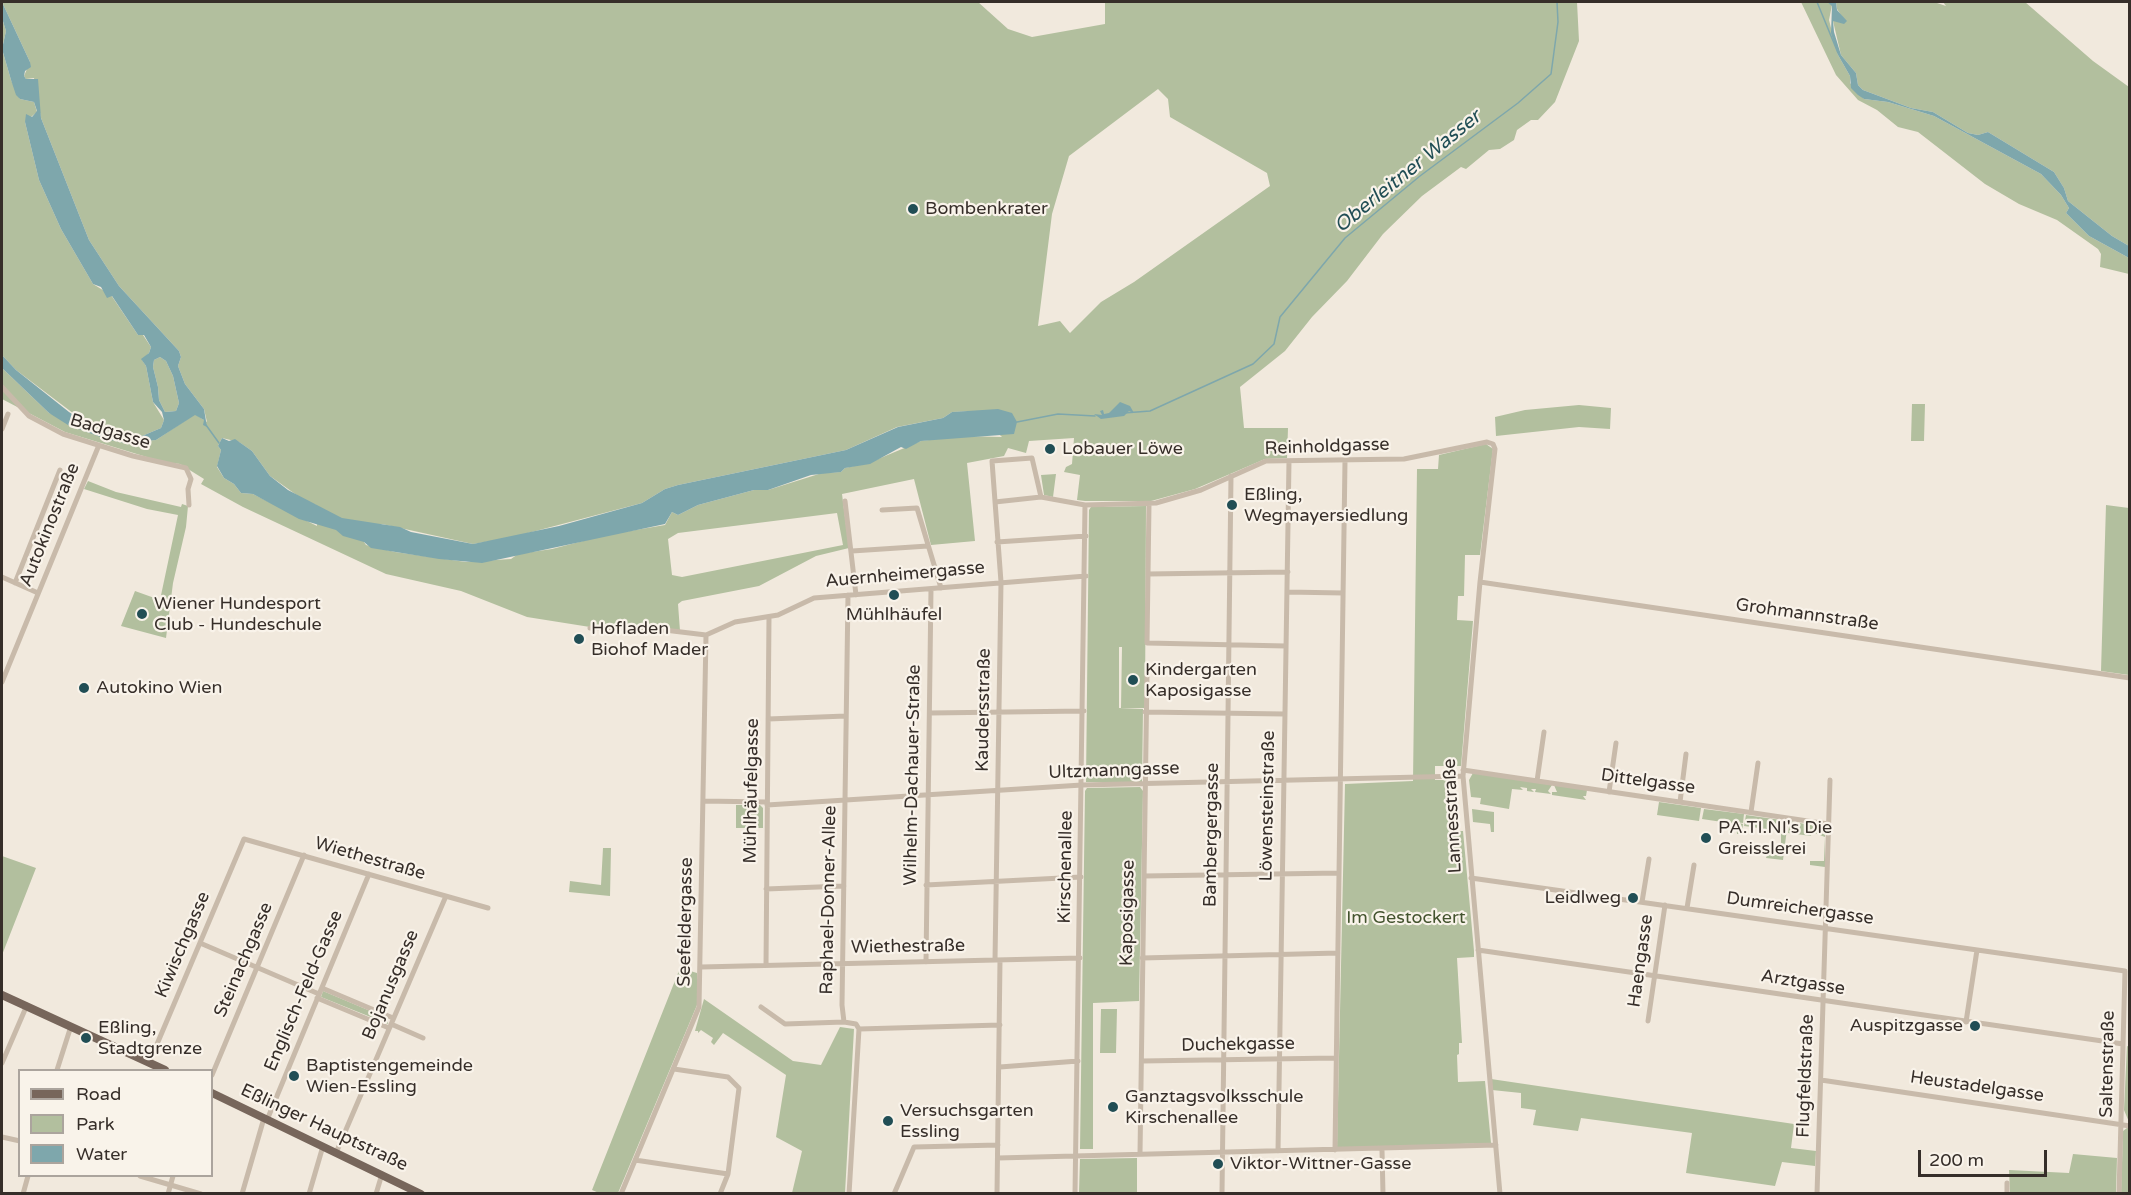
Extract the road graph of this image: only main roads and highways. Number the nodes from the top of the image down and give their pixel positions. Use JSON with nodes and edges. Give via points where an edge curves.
{"nodes":[{"id":1,"x":2,"y":995,"type":"edge"},
{"id":2,"x":161,"y":1069,"type":"edge"},
{"id":3,"x":213,"y":1093,"type":"edge"},
{"id":4,"x":421,"y":1194,"type":"edge"}],
"edges":[{"from":1,"to":2,"type":"main road"},
{"from":3,"to":4,"type":"main road","name":"Eßlinger Hauptstraße"}]}
